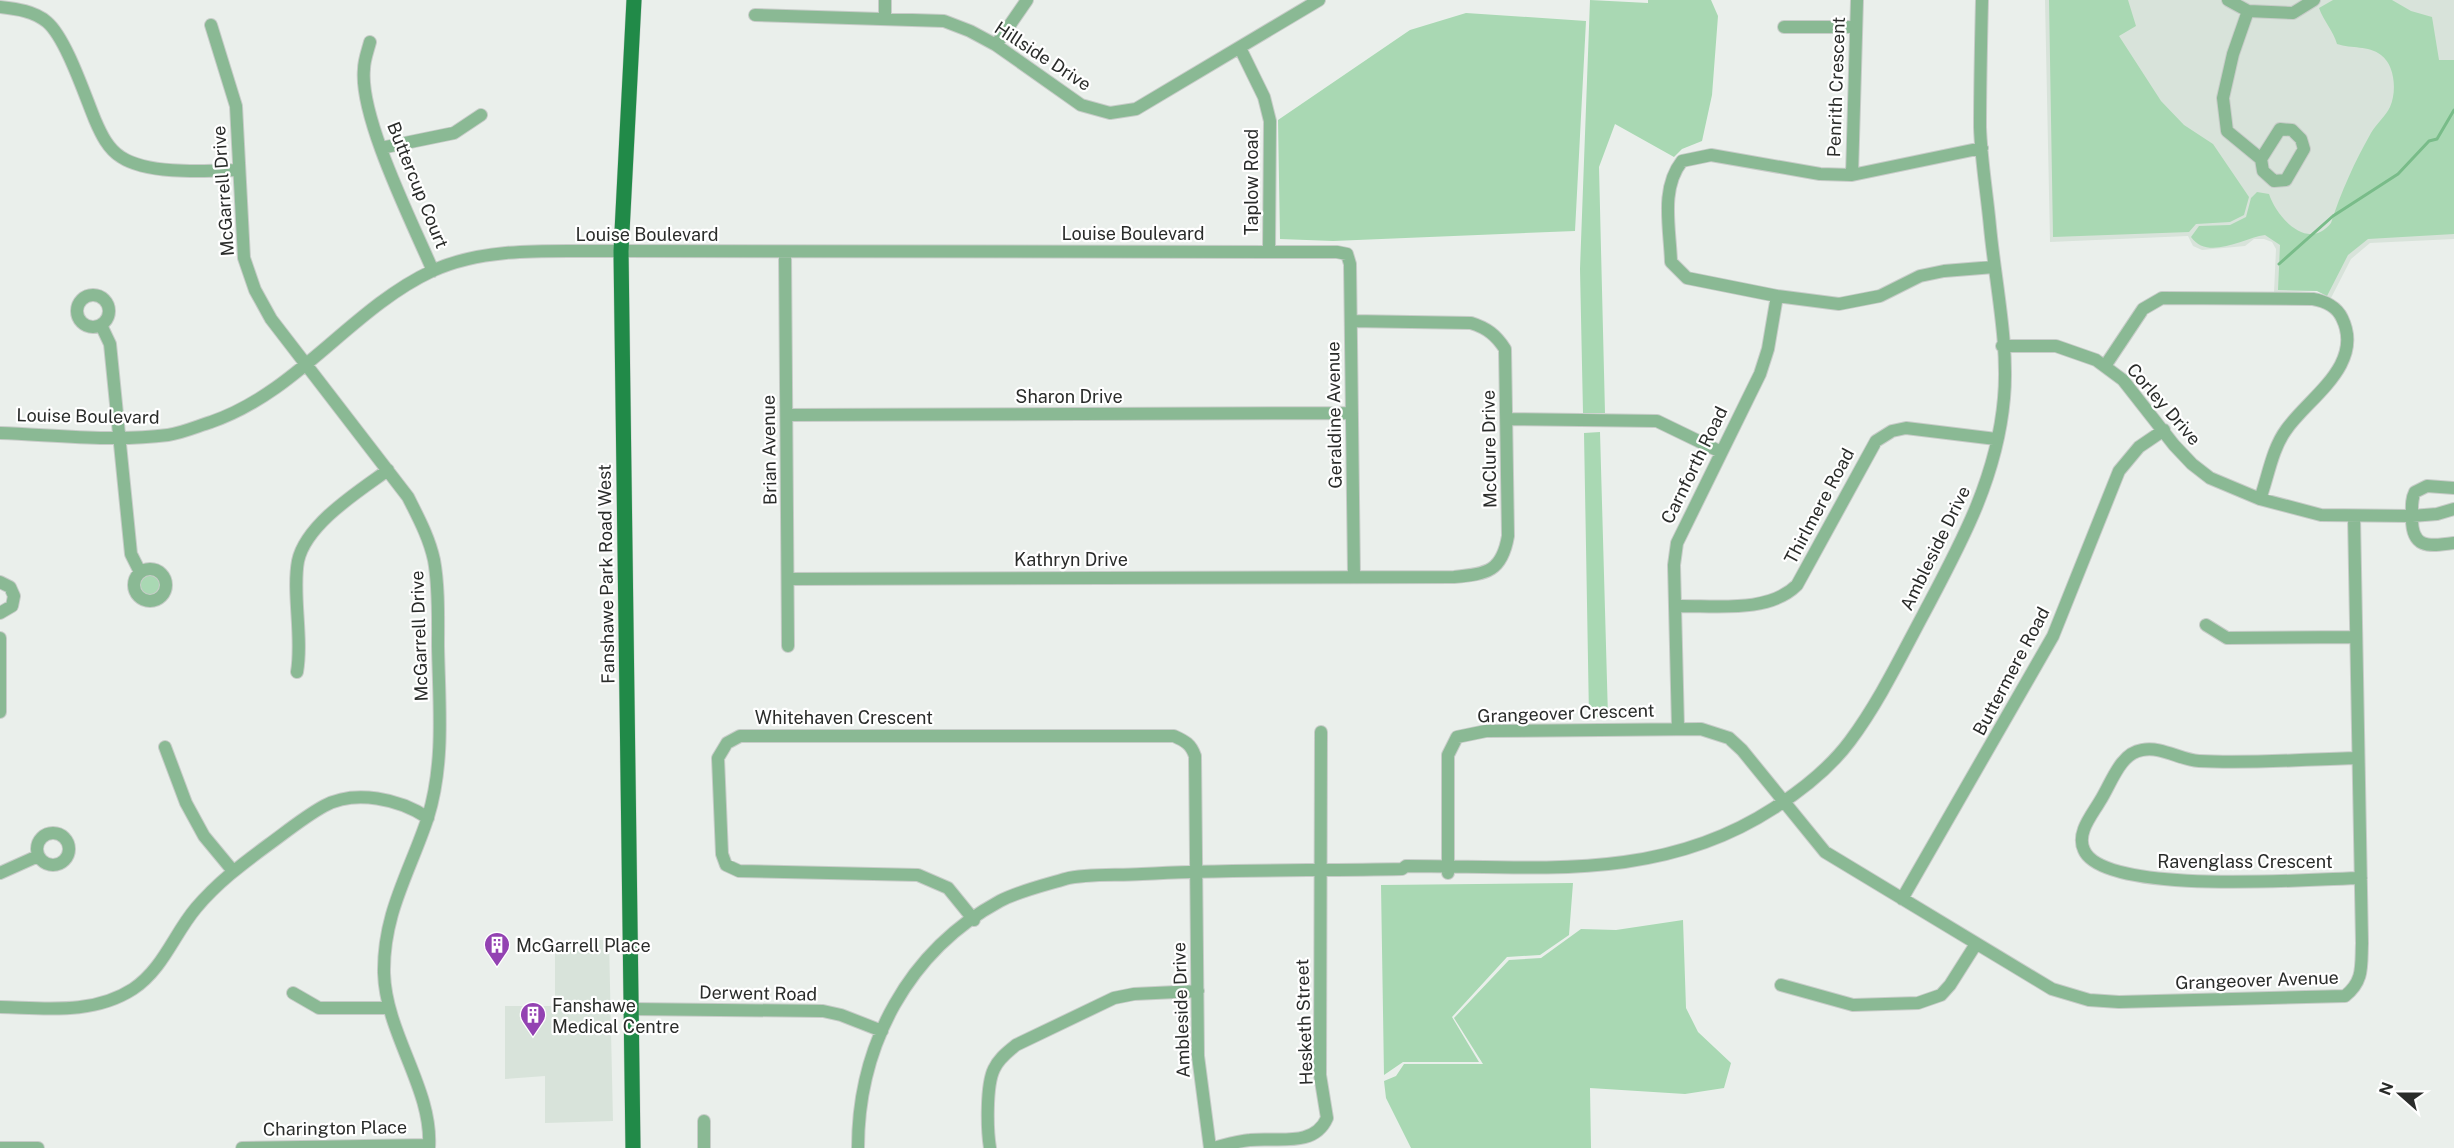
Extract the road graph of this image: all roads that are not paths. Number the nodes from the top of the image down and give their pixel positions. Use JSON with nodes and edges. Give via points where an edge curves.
{"nodes":[{"id":1,"x":634,"y":0,"type":"edge"},
{"id":2,"x":885,"y":0,"type":"edge"},
{"id":3,"x":1027,"y":0,"type":"edge"},
{"id":4,"x":1319,"y":0,"type":"edge"},
{"id":5,"x":1857,"y":0,"type":"edge"},
{"id":6,"x":1982,"y":0,"type":"edge"},
{"id":7,"x":2228,"y":0,"type":"edge"},
{"id":8,"x":2314,"y":0,"type":"edge"},
{"id":9,"x":0,"y":7,"type":"edge"},
{"id":10,"x":2248,"y":11,"type":"junction"},
{"id":11,"x":755,"y":15,"type":"dead end"},
{"id":12,"x":885,"y":18,"type":"junction"},
{"id":13,"x":211,"y":25,"type":"dead end"},
{"id":14,"x":1784,"y":27,"type":"dead end"},
{"id":15,"x":1856,"y":27,"type":"junction"},
{"id":16,"x":370,"y":42,"type":"dead end"},
{"id":17,"x":996,"y":45,"type":"junction"},
{"id":18,"x":1240,"y":48,"type":"junction"},
{"id":19,"x":481,"y":115,"type":"dead end"},
{"id":20,"x":381,"y":148,"type":"junction"},
{"id":21,"x":1982,"y":148,"type":"junction"},
{"id":22,"x":2261,"y":159,"type":"dead end"},
{"id":23,"x":238,"y":170,"type":"junction"},
{"id":24,"x":1852,"y":175,"type":"junction"},
{"id":25,"x":621,"y":251,"type":"junction"},
{"id":26,"x":1269,"y":251,"type":"junction"},
{"id":27,"x":785,"y":252,"type":"junction"},
{"id":28,"x":1347,"y":254,"type":"joint"},
{"id":29,"x":1994,"y":267,"type":"junction"},
{"id":30,"x":433,"y":271,"type":"junction"},
{"id":31,"x":1777,"y":296,"type":"junction"},
{"id":32,"x":1351,"y":321,"type":"junction"},
{"id":33,"x":101,"y":325,"type":"dead end"},
{"id":34,"x":2002,"y":346,"type":"junction"},
{"id":35,"x":306,"y":365,"type":"junction"},
{"id":36,"x":2105,"y":366,"type":"junction"},
{"id":37,"x":1352,"y":413,"type":"junction"},
{"id":38,"x":787,"y":415,"type":"junction"},
{"id":39,"x":1507,"y":419,"type":"junction"},
{"id":40,"x":2164,"y":430,"type":"junction"},
{"id":41,"x":0,"y":433,"type":"edge"},
{"id":42,"x":118,"y":437,"type":"junction"},
{"id":43,"x":1996,"y":439,"type":"junction"},
{"id":44,"x":1721,"y":452,"type":"junction"},
{"id":45,"x":387,"y":470,"type":"junction"},
{"id":46,"x":2454,"y":488,"type":"edge"},
{"id":47,"x":2260,"y":499,"type":"junction"},
{"id":48,"x":2454,"y":509,"type":"edge"},
{"id":49,"x":2437,"y":514,"type":"junction"},
{"id":50,"x":2354,"y":516,"type":"junction"},
{"id":51,"x":2412,"y":516,"type":"junction"},
{"id":52,"x":2454,"y":519,"type":"edge"},
{"id":53,"x":2454,"y":543,"type":"edge"},
{"id":54,"x":140,"y":572,"type":"dead end"},
{"id":55,"x":1354,"y":576,"type":"junction"},
{"id":56,"x":789,"y":579,"type":"junction"},
{"id":57,"x":0,"y":582,"type":"edge"},
{"id":58,"x":1675,"y":606,"type":"junction"},
{"id":59,"x":0,"y":613,"type":"edge"},
{"id":60,"x":2206,"y":625,"type":"dead end"},
{"id":61,"x":2355,"y":637,"type":"junction"},
{"id":62,"x":0,"y":638,"type":"edge"},
{"id":63,"x":788,"y":646,"type":"dead end"},
{"id":64,"x":297,"y":672,"type":"dead end"},
{"id":65,"x":0,"y":712,"type":"edge"},
{"id":66,"x":1678,"y":728,"type":"junction"},
{"id":67,"x":1321,"y":732,"type":"dead end"},
{"id":68,"x":165,"y":747,"type":"dead end"},
{"id":69,"x":2358,"y":758,"type":"junction"},
{"id":70,"x":1785,"y":801,"type":"junction"},
{"id":71,"x":428,"y":818,"type":"junction"},
{"id":72,"x":38,"y":856,"type":"dead end"},
{"id":73,"x":1448,"y":870,"type":"junction"},
{"id":74,"x":233,"y":871,"type":"junction"},
{"id":75,"x":1197,"y":871,"type":"junction"},
{"id":76,"x":1321,"y":871,"type":"junction"},
{"id":77,"x":0,"y":873,"type":"edge"},
{"id":78,"x":2361,"y":879,"type":"junction"},
{"id":79,"x":1902,"y":899,"type":"junction"},
{"id":80,"x":974,"y":920,"type":"junction"},
{"id":81,"x":1976,"y":944,"type":"junction"},
{"id":82,"x":1781,"y":985,"type":"dead end"},
{"id":83,"x":1198,"y":991,"type":"junction"},
{"id":84,"x":293,"y":993,"type":"dead end"},
{"id":85,"x":0,"y":1007,"type":"edge"},
{"id":86,"x":389,"y":1008,"type":"junction"},
{"id":87,"x":631,"y":1009,"type":"junction"},
{"id":88,"x":882,"y":1031,"type":"junction"},
{"id":89,"x":704,"y":1121,"type":"dead end"},
{"id":90,"x":429,"y":1146,"type":"edge"},
{"id":91,"x":0,"y":1148,"type":"edge"},
{"id":92,"x":38,"y":1148,"type":"edge"},
{"id":93,"x":242,"y":1148,"type":"edge"},
{"id":94,"x":633,"y":1148,"type":"edge"},
{"id":95,"x":704,"y":1148,"type":"edge"},
{"id":96,"x":858,"y":1148,"type":"edge"},
{"id":97,"x":990,"y":1148,"type":"edge"},
{"id":98,"x":1212,"y":1148,"type":"edge"}],
"edges":[{"from":1,"to":25,"type":"main road","name":"Fanshawe Park Road West"},
{"from":2,"to":12,"type":"street"},
{"from":3,"to":17,"type":"street"},
{"from":4,"to":18,"type":"street","name":"Hillside Drive"},
{"from":5,"to":15,"type":"street","name":"Penrith Crescent"},
{"from":6,"to":21,"type":"street","name":"Ambleside Drive"},
{"from":7,"to":10,"type":"street"},
{"from":8,"to":10,"type":"street","via":[[2293,13]]},
{"from":9,"to":23,"type":"street","via":[[24,9],[48,22],[63,46],[104,140],[122,158],[188,172]]},
{"from":10,"to":22,"type":"street","via":[[2223,98],[2226,131]]},
{"from":11,"to":12,"type":"street","name":"Hillside Drive"},
{"from":12,"to":17,"type":"street","name":"Hillside Drive","via":[[944,21]]},
{"from":13,"to":23,"type":"street","name":"McGarrell Drive","via":[[236,106]]},
{"from":14,"to":15,"type":"street"},
{"from":15,"to":24,"type":"street","name":"Penrith Crescent"},
{"from":16,"to":20,"type":"street","name":"Buttercup Court","via":[[363,70]]},
{"from":17,"to":18,"type":"street","name":"Hillside Drive","via":[[1081,105],[1110,113],[1136,109]]},
{"from":18,"to":26,"type":"street","name":"Taplow Road","via":[[1264,97],[1270,121]]},
{"from":19,"to":20,"type":"street","via":[[454,133]]},
{"from":20,"to":30,"type":"street","name":"Buttercup Court"},
{"from":21,"to":24,"type":"street"},
{"from":21,"to":29,"type":"street","name":"Ambleside Drive"},
{"from":23,"to":35,"type":"street","name":"McGarrell Drive","via":[[244,258],[255,290],[271,320]]},
{"from":24,"to":31,"type":"street","via":[[1820,174],[1711,154],[1682,161],[1673,172],[1668,189],[1671,262],[1678,272],[1688,278]]},
{"from":25,"to":27,"type":"street","name":"Louise Boulevard"},
{"from":25,"to":30,"type":"street","name":"Louise Boulevard","via":[[505,254]]},
{"from":25,"to":87,"type":"main road","name":"Fanshawe Park Road West"},
{"from":26,"to":27,"type":"street","name":"Louise Boulevard"},
{"from":26,"to":28,"type":"street","name":"Louise Boulevard"},
{"from":27,"to":38,"type":"street","name":"Brian Avenue"},
{"from":28,"to":32,"type":"street","name":"Geraldine Avenue"},
{"from":29,"to":31,"type":"street","via":[[1920,276],[1880,296],[1839,304]]},
{"from":29,"to":34,"type":"street","name":"Ambleside Drive"},
{"from":30,"to":35,"type":"street","name":"Louise Boulevard","via":[[364,316]]},
{"from":31,"to":44,"type":"street","name":"Carnforth Road","via":[[1760,374]]},
{"from":32,"to":37,"type":"street","name":"Geraldine Avenue"},
{"from":32,"to":39,"type":"street","name":"McClure Drive","via":[[1471,323],[1486,328],[1505,349]]},
{"from":33,"to":42,"type":"street","via":[[110,344]]},
{"from":34,"to":36,"type":"street","name":"Corley Drive","via":[[2056,346]]},
{"from":34,"to":43,"type":"street","name":"Ambleside Drive","via":[[2004,398]]},
{"from":35,"to":42,"type":"street","name":"Louise Boulevard","via":[[243,408],[213,421],[169,435]]},
{"from":35,"to":45,"type":"street","name":"McGarrell Drive"},
{"from":36,"to":40,"type":"street","name":"Corley Drive","via":[[2123,380]]},
{"from":36,"to":47,"type":"street","via":[[2143,309],[2162,298],[2313,299],[2322,300],[2340,313],[2346,342],[2339,368],[2286,430]]},
{"from":37,"to":38,"type":"street","name":"Sharon Drive"},
{"from":37,"to":55,"type":"street","name":"Geraldine Avenue"},
{"from":38,"to":56,"type":"street","name":"Brian Avenue"},
{"from":39,"to":44,"type":"street","via":[[1657,421]]},
{"from":39,"to":55,"type":"street","name":"McClure Drive","via":[[1508,536],[1505,554],[1498,565],[1464,577]]},
{"from":40,"to":47,"type":"street","name":"Corley Drive","via":[[2192,464],[2210,478]]},
{"from":40,"to":79,"type":"street","name":"Buttermere Road","via":[[2128,457],[2119,471],[2053,636]]},
{"from":41,"to":42,"type":"street","name":"Louise Boulevard"},
{"from":42,"to":54,"type":"street","via":[[131,554]]},
{"from":43,"to":58,"type":"street","name":"Thirlmere Road","via":[[1906,428],[1892,431],[1876,441],[1797,585],[1785,597],[1757,604]]},
{"from":43,"to":70,"type":"street","name":"Ambleside Drive","via":[[1990,472],[1964,538],[1882,692],[1849,743],[1813,780]]},
{"from":44,"to":58,"type":"street","name":"Carnforth Road","via":[[1677,543]]},
{"from":45,"to":64,"type":"street","via":[[323,520],[305,544],[298,561]]},
{"from":45,"to":71,"type":"street","name":"McGarrell Drive","via":[[408,497],[434,561],[440,742],[439,771]]},
{"from":46,"to":51,"type":"street","via":[[2420,487],[2412,499]]},
{"from":47,"to":50,"type":"street","name":"Corley Drive","via":[[2295,510]]},
{"from":48,"to":49,"type":"street","name":"Corley Drive"},
{"from":49,"to":51,"type":"street","name":"Corley Drive"},
{"from":49,"to":52,"type":"street","name":"Corley Drive"},
{"from":50,"to":51,"type":"street","name":"Corley Drive"},
{"from":50,"to":61,"type":"street","name":"Grangeover Avenue"},
{"from":51,"to":53,"type":"street","via":[[2414,536],[2421,543]]},
{"from":55,"to":56,"type":"street","name":"Kathryn Drive"},
{"from":56,"to":63,"type":"street","name":"Brian Avenue"},
{"from":57,"to":59,"type":"street","via":[[10,587],[14,596],[12,606]]},
{"from":58,"to":66,"type":"street","name":"Carnforth Road"},
{"from":60,"to":61,"type":"street","via":[[2227,638]]},
{"from":61,"to":69,"type":"street","name":"Grangeover Avenue"},
{"from":62,"to":65,"type":"street"},
{"from":66,"to":70,"type":"street","name":"Grangeover Crescent","via":[[1709,730],[1729,738]]},
{"from":66,"to":73,"type":"street","name":"Grangeover Crescent","via":[[1486,731],[1457,737],[1448,755]]},
{"from":67,"to":76,"type":"street","name":"Hesketh Street"},
{"from":68,"to":74,"type":"street","via":[[186,803],[204,836]]},
{"from":69,"to":78,"type":"street","name":"Grangeover Avenue"},
{"from":69,"to":78,"type":"street","name":"Ravenglass Crescent","via":[[2198,761],[2141,750],[2124,760],[2086,824],[2081,842],[2084,852],[2097,865],[2157,880]]},
{"from":70,"to":73,"type":"street","name":"Ambleside Drive","via":[[1728,834],[1668,856],[1611,866],[1568,867],[1564,872]]},
{"from":70,"to":79,"type":"street","name":"Grangeover Avenue","via":[[1824,852]]},
{"from":71,"to":74,"type":"street","via":[[379,799],[338,801],[325,806]]},
{"from":71,"to":86,"type":"street","name":"McGarrell Drive","via":[[387,927],[384,976]]},
{"from":72,"to":77,"type":"street"},
{"from":73,"to":76,"type":"street","name":"Ambleside Drive"},
{"from":74,"to":85,"type":"street","via":[[196,908],[164,958],[133,989],[93,1006]]},
{"from":75,"to":76,"type":"street","name":"Ambleside Drive"},
{"from":75,"to":80,"type":"street","name":"Ambleside Drive","via":[[1068,879],[1001,900]]},
{"from":75,"to":80,"type":"street","name":"Whitehaven Crescent","via":[[1195,756],[1192,747],[1173,736],[740,736],[727,743],[718,758],[721,843],[726,865],[739,871],[918,874],[948,888]]},
{"from":75,"to":83,"type":"street","name":"Ambleside Drive"},
{"from":76,"to":98,"type":"street","name":"Hesketh Street","via":[[1320,1075],[1327,1119],[1317,1134],[1303,1139],[1252,1140]]},
{"from":78,"to":81,"type":"street","name":"Grangeover Avenue","via":[[2361,974],[2357,987],[2345,996],[2090,1000],[2052,989]]},
{"from":79,"to":81,"type":"street","name":"Grangeover Avenue"},
{"from":80,"to":88,"type":"street","name":"Ambleside Drive","via":[[937,947],[903,989]]},
{"from":81,"to":82,"type":"street","via":[[1950,986],[1941,995],[1918,1003],[1853,1005]]},
{"from":83,"to":97,"type":"street","via":[[1124,995],[1016,1045],[1003,1055],[990,1079]]},
{"from":83,"to":98,"type":"street","name":"Ambleside Drive","via":[[1198,1056]]},
{"from":84,"to":86,"type":"street","via":[[319,1008]]},
{"from":86,"to":90,"type":"street","name":"McGarrell Drive","via":[[427,1115]]},
{"from":87,"to":88,"type":"street","name":"Derwent Road","via":[[823,1011]]},
{"from":87,"to":94,"type":"main road","name":"Fanshawe Park Road West"},
{"from":88,"to":96,"type":"street","name":"Ambleside Drive","via":[[864,1081],[858,1111]]},
{"from":89,"to":95,"type":"street"},
{"from":90,"to":93,"type":"street","name":"Charington Place"},
{"from":91,"to":92,"type":"street"}]}
